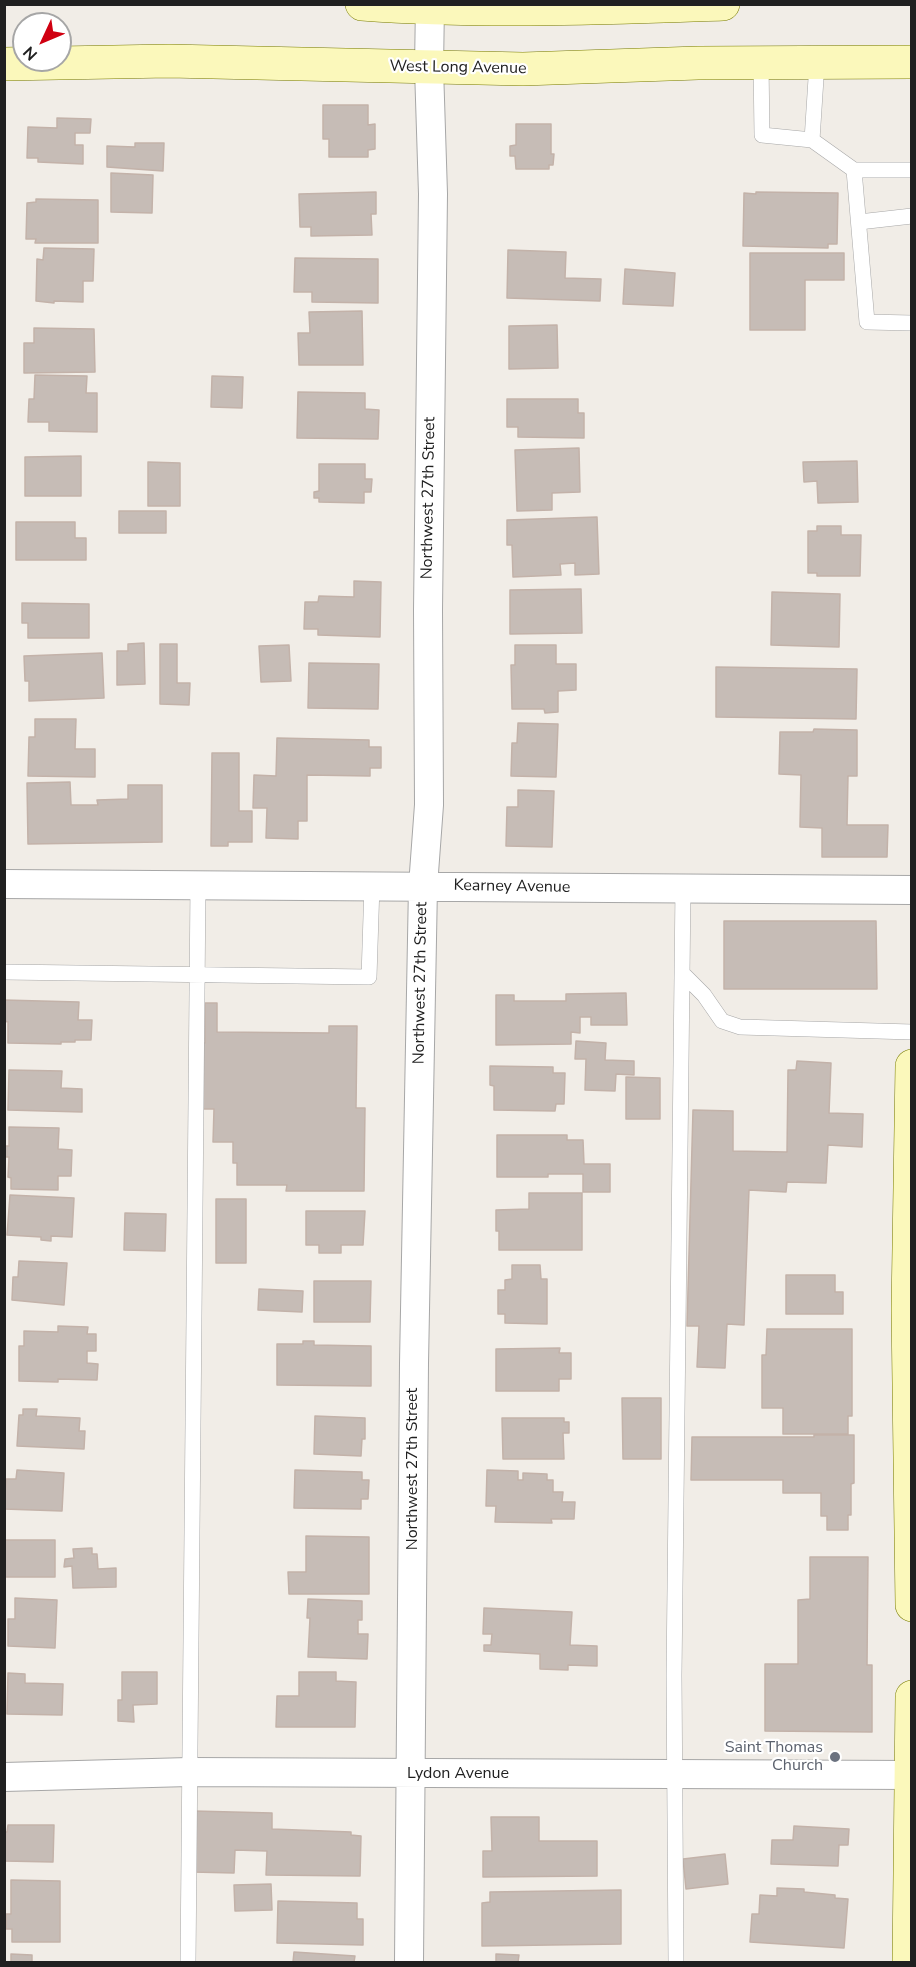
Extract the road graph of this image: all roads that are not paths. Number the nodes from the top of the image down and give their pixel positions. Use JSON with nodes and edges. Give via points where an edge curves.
{"nodes":[{"id":1,"x":362,"y":4,"type":"edge"},
{"id":2,"x":723,"y":4,"type":"edge"},
{"id":3,"x":683,"y":5,"type":"edge"},
{"id":4,"x":430,"y":7,"type":"edge"},
{"id":5,"x":912,"y":62,"type":"edge"},
{"id":6,"x":761,"y":63,"type":"junction"},
{"id":7,"x":817,"y":63,"type":"junction"},
{"id":8,"x":4,"y":64,"type":"edge"},
{"id":9,"x":429,"y":68,"type":"junction"},
{"id":10,"x":812,"y":140,"type":"junction"},
{"id":11,"x":854,"y":170,"type":"junction"},
{"id":12,"x":912,"y":170,"type":"edge"},
{"id":13,"x":912,"y":216,"type":"edge"},
{"id":14,"x":859,"y":222,"type":"junction"},
{"id":15,"x":912,"y":323,"type":"edge"},
{"id":16,"x":4,"y":884,"type":"edge"},
{"id":17,"x":198,"y":885,"type":"junction"},
{"id":18,"x":372,"y":885,"type":"junction"},
{"id":19,"x":423,"y":886,"type":"junction"},
{"id":20,"x":683,"y":888,"type":"junction"},
{"id":21,"x":912,"y":890,"type":"edge"},
{"id":22,"x":4,"y":972,"type":"edge"},
{"id":23,"x":682,"y":973,"type":"junction"},
{"id":24,"x":198,"y":974,"type":"junction"},
{"id":25,"x":912,"y":1032,"type":"edge"},
{"id":26,"x":912,"y":1066,"type":"edge"},
{"id":27,"x":912,"y":1605,"type":"edge"},
{"id":28,"x":912,"y":1697,"type":"edge"},
{"id":29,"x":189,"y":1772,"type":"junction"},
{"id":30,"x":411,"y":1774,"type":"junction"},
{"id":31,"x":675,"y":1775,"type":"junction"},
{"id":32,"x":911,"y":1775,"type":"edge"},
{"id":33,"x":4,"y":1777,"type":"edge"},
{"id":34,"x":188,"y":1962,"type":"edge"},
{"id":35,"x":409,"y":1962,"type":"edge"},
{"id":36,"x":676,"y":1962,"type":"edge"},
{"id":37,"x":909,"y":1962,"type":"edge"}],
"edges":[{"from":1,"to":4,"type":"main road"},
{"from":2,"to":3,"type":"main road"},
{"from":3,"to":4,"type":"main road","via":[[516,10]]},
{"from":4,"to":9,"type":"street","name":"Northwest 27th Street"},
{"from":5,"to":7,"type":"main road","name":"West Long Avenue"},
{"from":6,"to":7,"type":"main road","name":"West Long Avenue"},
{"from":6,"to":9,"type":"main road","name":"West Long Avenue"},
{"from":6,"to":10,"type":"lane","via":[[762,135]]},
{"from":7,"to":10,"type":"lane"},
{"from":8,"to":9,"type":"main road","name":"West Long Avenue","via":[[169,61]]},
{"from":9,"to":19,"type":"street","name":"Northwest 27th Street","via":[[433,194],[429,806]]},
{"from":10,"to":11,"type":"lane"},
{"from":11,"to":12,"type":"lane"},
{"from":11,"to":14,"type":"lane"},
{"from":13,"to":14,"type":"lane"},
{"from":14,"to":15,"type":"lane","via":[[867,322]]},
{"from":16,"to":17,"type":"street","name":"Kearney Avenue"},
{"from":17,"to":18,"type":"street","name":"Kearney Avenue"},
{"from":17,"to":24,"type":"lane"},
{"from":18,"to":19,"type":"street","name":"Kearney Avenue"},
{"from":18,"to":24,"type":"lane","via":[[369,977]]},
{"from":19,"to":20,"type":"street","name":"Kearney Avenue"},
{"from":19,"to":30,"type":"street","name":"Northwest 27th Street"},
{"from":20,"to":21,"type":"street","name":"Kearney Avenue"},
{"from":20,"to":23,"type":"lane"},
{"from":22,"to":24,"type":"lane"},
{"from":23,"to":25,"type":"lane","via":[[722,1021],[740,1027]]},
{"from":23,"to":31,"type":"lane"},
{"from":24,"to":29,"type":"lane"},
{"from":26,"to":27,"type":"main road","via":[[908,1309]]},
{"from":28,"to":32,"type":"main road"},
{"from":29,"to":30,"type":"street","name":"Lydon Avenue"},
{"from":29,"to":33,"type":"street","name":"Lydon Avenue"},
{"from":29,"to":34,"type":"lane"},
{"from":30,"to":31,"type":"street","name":"Lydon Avenue"},
{"from":30,"to":35,"type":"street","name":"Northwest 27th Street"},
{"from":31,"to":32,"type":"street","name":"Lydon Avenue"},
{"from":31,"to":36,"type":"lane"},
{"from":32,"to":37,"type":"main road"}]}
